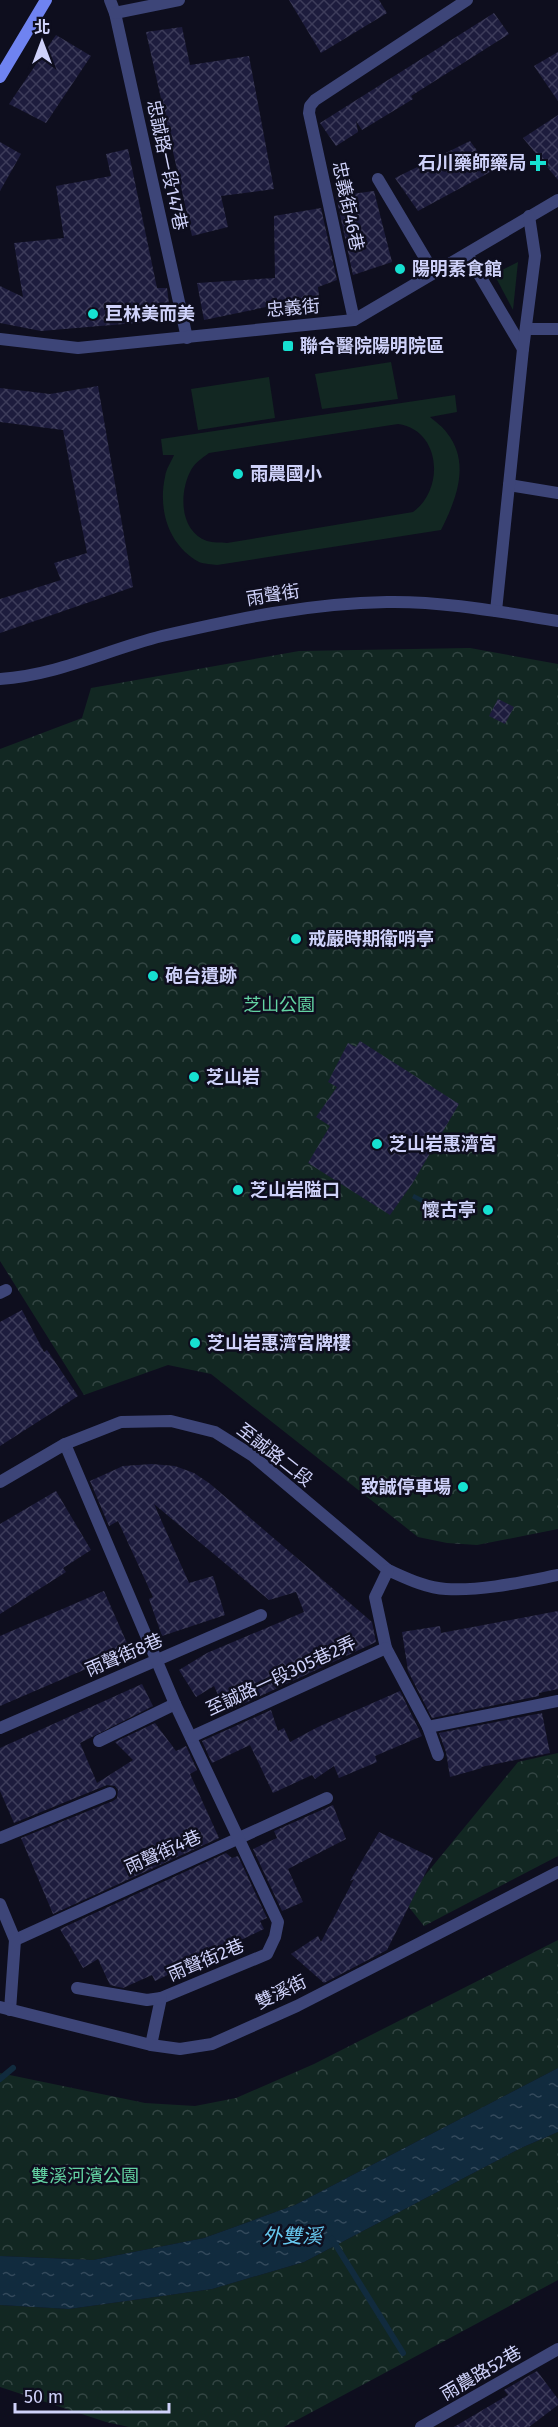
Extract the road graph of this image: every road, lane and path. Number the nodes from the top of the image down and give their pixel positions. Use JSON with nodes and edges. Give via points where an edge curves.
{"nodes":[{"id":1,"x":46,"y":0,"type":"edge"},
{"id":2,"x":110,"y":0,"type":"edge"},
{"id":3,"x":179,"y":0,"type":"edge"},
{"id":4,"x":467,"y":0,"type":"edge"},
{"id":5,"x":115,"y":13,"type":"junction"},
{"id":6,"x":0,"y":77,"type":"edge"},
{"id":7,"x":378,"y":179,"type":"dead end"},
{"id":8,"x":558,"y":200,"type":"edge"},
{"id":9,"x":529,"y":216,"type":"junction"},
{"id":10,"x":467,"y":254,"type":"junction"},
{"id":11,"x":434,"y":273,"type":"junction"},
{"id":12,"x":354,"y":320,"type":"junction"},
{"id":13,"x":527,"y":329,"type":"junction"},
{"id":14,"x":558,"y":329,"type":"edge"},
{"id":15,"x":187,"y":338,"type":"junction"},
{"id":16,"x":0,"y":339,"type":"edge"},
{"id":17,"x":523,"y":349,"type":"junction"},
{"id":18,"x":509,"y":485,"type":"junction"},
{"id":19,"x":558,"y":493,"type":"edge"},
{"id":20,"x":496,"y":611,"type":"junction"},
{"id":21,"x":558,"y":621,"type":"edge"},
{"id":22,"x":0,"y":679,"type":"edge"},
{"id":23,"x":65,"y":1444,"type":"junction"},
{"id":24,"x":0,"y":1482,"type":"edge"},
{"id":25,"x":388,"y":1570,"type":"junction"},
{"id":26,"x":558,"y":1575,"type":"edge"},
{"id":27,"x":261,"y":1616,"type":"dead end"},
{"id":28,"x":386,"y":1648,"type":"junction"},
{"id":29,"x":157,"y":1661,"type":"junction"},
{"id":30,"x":558,"y":1701,"type":"edge"},
{"id":31,"x":175,"y":1704,"type":"junction"},
{"id":32,"x":428,"y":1727,"type":"junction"},
{"id":33,"x":0,"y":1728,"type":"edge"},
{"id":34,"x":191,"y":1737,"type":"junction"},
{"id":35,"x":99,"y":1741,"type":"dead end"},
{"id":36,"x":438,"y":1755,"type":"dead end"},
{"id":37,"x":110,"y":1792,"type":"dead end"},
{"id":38,"x":327,"y":1798,"type":"dead end"},
{"id":39,"x":0,"y":1838,"type":"edge"},
{"id":40,"x":237,"y":1839,"type":"junction"},
{"id":41,"x":558,"y":1872,"type":"edge"},
{"id":42,"x":0,"y":1904,"type":"edge"},
{"id":43,"x":15,"y":1940,"type":"junction"},
{"id":44,"x":77,"y":1988,"type":"dead end"},
{"id":45,"x":162,"y":1998,"type":"junction"},
{"id":46,"x":5,"y":2008,"type":"edge"},
{"id":47,"x":151,"y":2044,"type":"junction"},
{"id":48,"x":558,"y":2349,"type":"edge"},
{"id":49,"x":424,"y":2426,"type":"edge"}],
"edges":[{"from":1,"to":6,"type":"street"},
{"from":2,"to":5,"type":"street","name":"忠誠路一段147巷"},
{"from":3,"to":5,"type":"street"},
{"from":4,"to":12,"type":"street","name":"忠義街46巷","via":[[315,100],[309,113]]},
{"from":5,"to":15,"type":"street","name":"忠誠路一段147巷"},
{"from":7,"to":11,"type":"street"},
{"from":8,"to":9,"type":"street","name":"忠義街"},
{"from":9,"to":10,"type":"street","name":"忠義街"},
{"from":9,"to":13,"type":"street","via":[[535,256]]},
{"from":10,"to":11,"type":"street","name":"忠義街"},
{"from":10,"to":17,"type":"street"},
{"from":11,"to":12,"type":"street","name":"忠義街"},
{"from":12,"to":15,"type":"street","name":"忠義街"},
{"from":13,"to":14,"type":"street"},
{"from":13,"to":17,"type":"street"},
{"from":15,"to":16,"type":"street","name":"忠義街","via":[[78,348]]},
{"from":17,"to":18,"type":"street"},
{"from":18,"to":19,"type":"street"},
{"from":18,"to":20,"type":"street"},
{"from":20,"to":21,"type":"street","name":"雨聲街"},
{"from":20,"to":22,"type":"street","name":"雨聲街","via":[[387,602],[315,607],[158,637],[62,669]]},
{"from":23,"to":24,"type":"street","name":"至誠路二段"},
{"from":23,"to":25,"type":"street","name":"至誠路二段","via":[[121,1422],[171,1420],[215,1432],[253,1456]]},
{"from":23,"to":29,"type":"street"},
{"from":25,"to":26,"type":"street","name":"至誠路二段","via":[[414,1582],[445,1589]]},
{"from":25,"to":28,"type":"street","via":[[375,1597]]},
{"from":27,"to":29,"type":"street","name":"雨聲街8巷"},
{"from":28,"to":32,"type":"street"},
{"from":28,"to":34,"type":"street","name":"至誠路一段305巷2弄"},
{"from":29,"to":31,"type":"street"},
{"from":29,"to":33,"type":"street","name":"雨聲街8巷"},
{"from":30,"to":32,"type":"street"},
{"from":31,"to":34,"type":"street"},
{"from":31,"to":35,"type":"street"},
{"from":32,"to":36,"type":"street"},
{"from":34,"to":40,"type":"street"},
{"from":37,"to":39,"type":"street"},
{"from":38,"to":40,"type":"street","name":"雨聲街4巷"},
{"from":40,"to":43,"type":"street","name":"雨聲街4巷"},
{"from":40,"to":45,"type":"street","name":"雨聲街2巷","via":[[278,1922],[267,1954]]},
{"from":41,"to":47,"type":"street","name":"雙溪街","via":[[297,2006],[212,2044],[180,2049]]},
{"from":42,"to":43,"type":"street"},
{"from":43,"to":46,"type":"street"},
{"from":44,"to":45,"type":"street","name":"雨聲街2巷","via":[[147,2000]]},
{"from":45,"to":47,"type":"street","name":"雨聲街2巷"},
{"from":46,"to":47,"type":"street","name":"雙溪街"},
{"from":48,"to":49,"type":"street","name":"雨農路52巷"}]}
